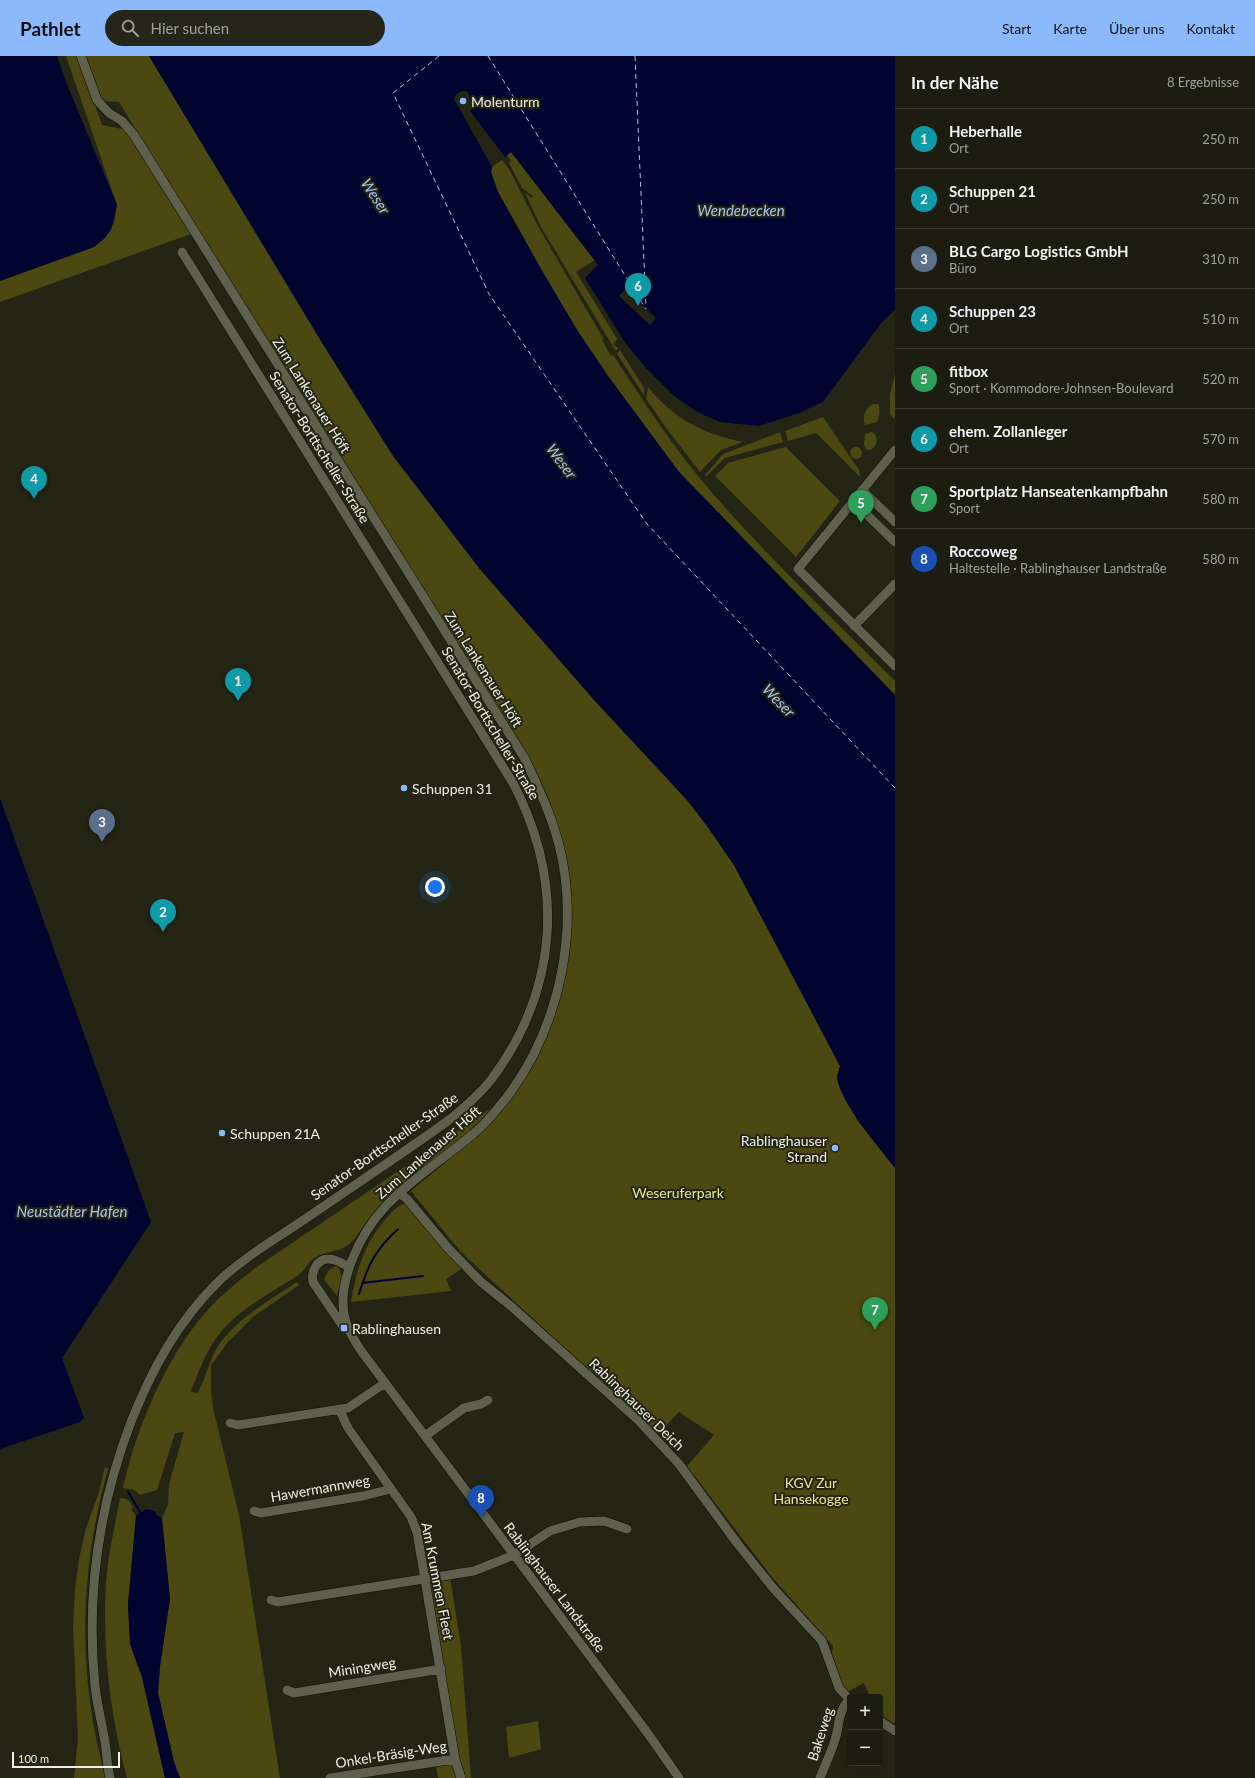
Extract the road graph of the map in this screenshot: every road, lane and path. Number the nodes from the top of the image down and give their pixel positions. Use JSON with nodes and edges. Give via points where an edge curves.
{"nodes":[{"id":1,"x":81,"y":56,"type":"edge"},
{"id":2,"x":182,"y":252,"type":"dead end"},
{"id":3,"x":895,"y":450,"type":"edge"},
{"id":4,"x":862,"y":490,"type":"junction"},
{"id":5,"x":853,"y":501,"type":"junction"},
{"id":6,"x":895,"y":522,"type":"edge"},
{"id":7,"x":895,"y":542,"type":"edge"},
{"id":8,"x":895,"y":584,"type":"edge"},
{"id":9,"x":854,"y":626,"type":"junction"},
{"id":10,"x":895,"y":666,"type":"edge"},
{"id":11,"x":400,"y":1193,"type":"junction"},
{"id":12,"x":349,"y":1267,"type":"junction"},
{"id":13,"x":344,"y":1313,"type":"joint"},
{"id":14,"x":351,"y":1335,"type":"junction"},
{"id":15,"x":385,"y":1383,"type":"junction"},
{"id":16,"x":488,"y":1400,"type":"dead end"},
{"id":17,"x":339,"y":1409,"type":"junction"},
{"id":18,"x":230,"y":1423,"type":"dead end"},
{"id":19,"x":425,"y":1436,"type":"junction"},
{"id":20,"x":391,"y":1489,"type":"junction"},
{"id":21,"x":254,"y":1511,"type":"dead end"},
{"id":22,"x":627,"y":1529,"type":"dead end"},
{"id":23,"x":514,"y":1555,"type":"junction"},
{"id":24,"x":426,"y":1579,"type":"junction"},
{"id":25,"x":271,"y":1600,"type":"dead end"},
{"id":26,"x":440,"y":1669,"type":"junction"},
{"id":27,"x":287,"y":1690,"type":"dead end"},
{"id":28,"x":847,"y":1696,"type":"edge"},
{"id":29,"x":847,"y":1702,"type":"edge"},
{"id":30,"x":883,"y":1723,"type":"edge"},
{"id":31,"x":895,"y":1730,"type":"edge"},
{"id":32,"x":105,"y":1742,"type":"junction"},
{"id":33,"x":455,"y":1759,"type":"junction"},
{"id":34,"x":110,"y":1778,"type":"edge"},
{"id":35,"x":116,"y":1778,"type":"edge"},
{"id":36,"x":330,"y":1778,"type":"edge"},
{"id":37,"x":461,"y":1778,"type":"edge"},
{"id":38,"x":679,"y":1778,"type":"edge"},
{"id":39,"x":820,"y":1778,"type":"edge"}],
"edges":[{"from":1,"to":11,"type":"street","name":"Zum Lankenauer Höft","via":[[97,100],[109,113],[122,121],[138,142],[525,759],[546,802],[559,844],[564,869],[567,931],[561,976],[553,1007],[541,1037],[510,1093],[475,1133]]},
{"from":2,"to":32,"type":"street","name":"Senator-Borttscheller-Straße","via":[[513,783],[530,817],[543,862],[548,908],[547,934],[540,978],[532,1004],[522,1029],[490,1081],[450,1120],[236,1266],[187,1316],[164,1350],[122,1447],[109,1487],[100,1533],[94,1581],[93,1645],[95,1685]]},
{"from":3,"to":4,"type":"street"},
{"from":4,"to":5,"type":"street"},
{"from":4,"to":6,"type":"street"},
{"from":5,"to":7,"type":"street"},
{"from":5,"to":9,"type":"street","via":[[798,569]]},
{"from":8,"to":9,"type":"street"},
{"from":9,"to":10,"type":"street"},
{"from":11,"to":12,"type":"street","name":"Zum Lankenauer Höft","via":[[385,1207],[366,1232]]},
{"from":11,"to":28,"type":"street","name":"Rablinghauser Deich","via":[[481,1282],[638,1420],[679,1464],[774,1589],[822,1641],[839,1688]]},
{"from":12,"to":13,"type":"street","name":"Zum Lankenauer Höft","via":[[343,1296]]},
{"from":12,"to":14,"type":"street","name":"Rablinghauser Landstraße","via":[[329,1259],[320,1262],[313,1269],[312,1276],[318,1290]]},
{"from":13,"to":14,"type":"street","name":"Rablinghauser Landstraße"},
{"from":14,"to":15,"type":"street","name":"Rablinghauser Landstraße"},
{"from":15,"to":17,"type":"street","via":[[348,1408]]},
{"from":15,"to":19,"type":"street","name":"Rablinghauser Landstraße"},
{"from":16,"to":19,"type":"street","via":[[464,1408]]},
{"from":17,"to":18,"type":"street","via":[[238,1425]]},
{"from":17,"to":20,"type":"street","name":"Am Krummen Fleet","via":[[348,1428]]},
{"from":19,"to":23,"type":"street","name":"Rablinghauser Landstraße"},
{"from":20,"to":21,"type":"street","name":"Hawermannweg","via":[[261,1513]]},
{"from":20,"to":24,"type":"street","name":"Am Krummen Fleet","via":[[411,1516],[417,1532]]},
{"from":22,"to":23,"type":"street","via":[[581,1519],[550,1531]]},
{"from":23,"to":24,"type":"street","via":[[474,1571]]},
{"from":23,"to":38,"type":"street","name":"Rablinghauser Landstraße"},
{"from":24,"to":25,"type":"street","via":[[278,1602]]},
{"from":24,"to":26,"type":"street","name":"Am Krummen Fleet"},
{"from":26,"to":27,"type":"street","name":"Miningweg","via":[[294,1693]]},
{"from":26,"to":33,"type":"street","name":"Am Krummen Fleet"},
{"from":29,"to":39,"type":"street","name":"Bakeweg","via":[[839,1715],[836,1739]]},
{"from":30,"to":31,"type":"street"},
{"from":32,"to":34,"type":"street","name":"Senator-Borttscheller-Straße"},
{"from":32,"to":35,"type":"street","name":"Senator-Borttscheller-Straße"},
{"from":33,"to":36,"type":"street","name":"Onkel-Bräsig-Weg"},
{"from":33,"to":37,"type":"street","name":"Am Krummen Fleet"}]}
